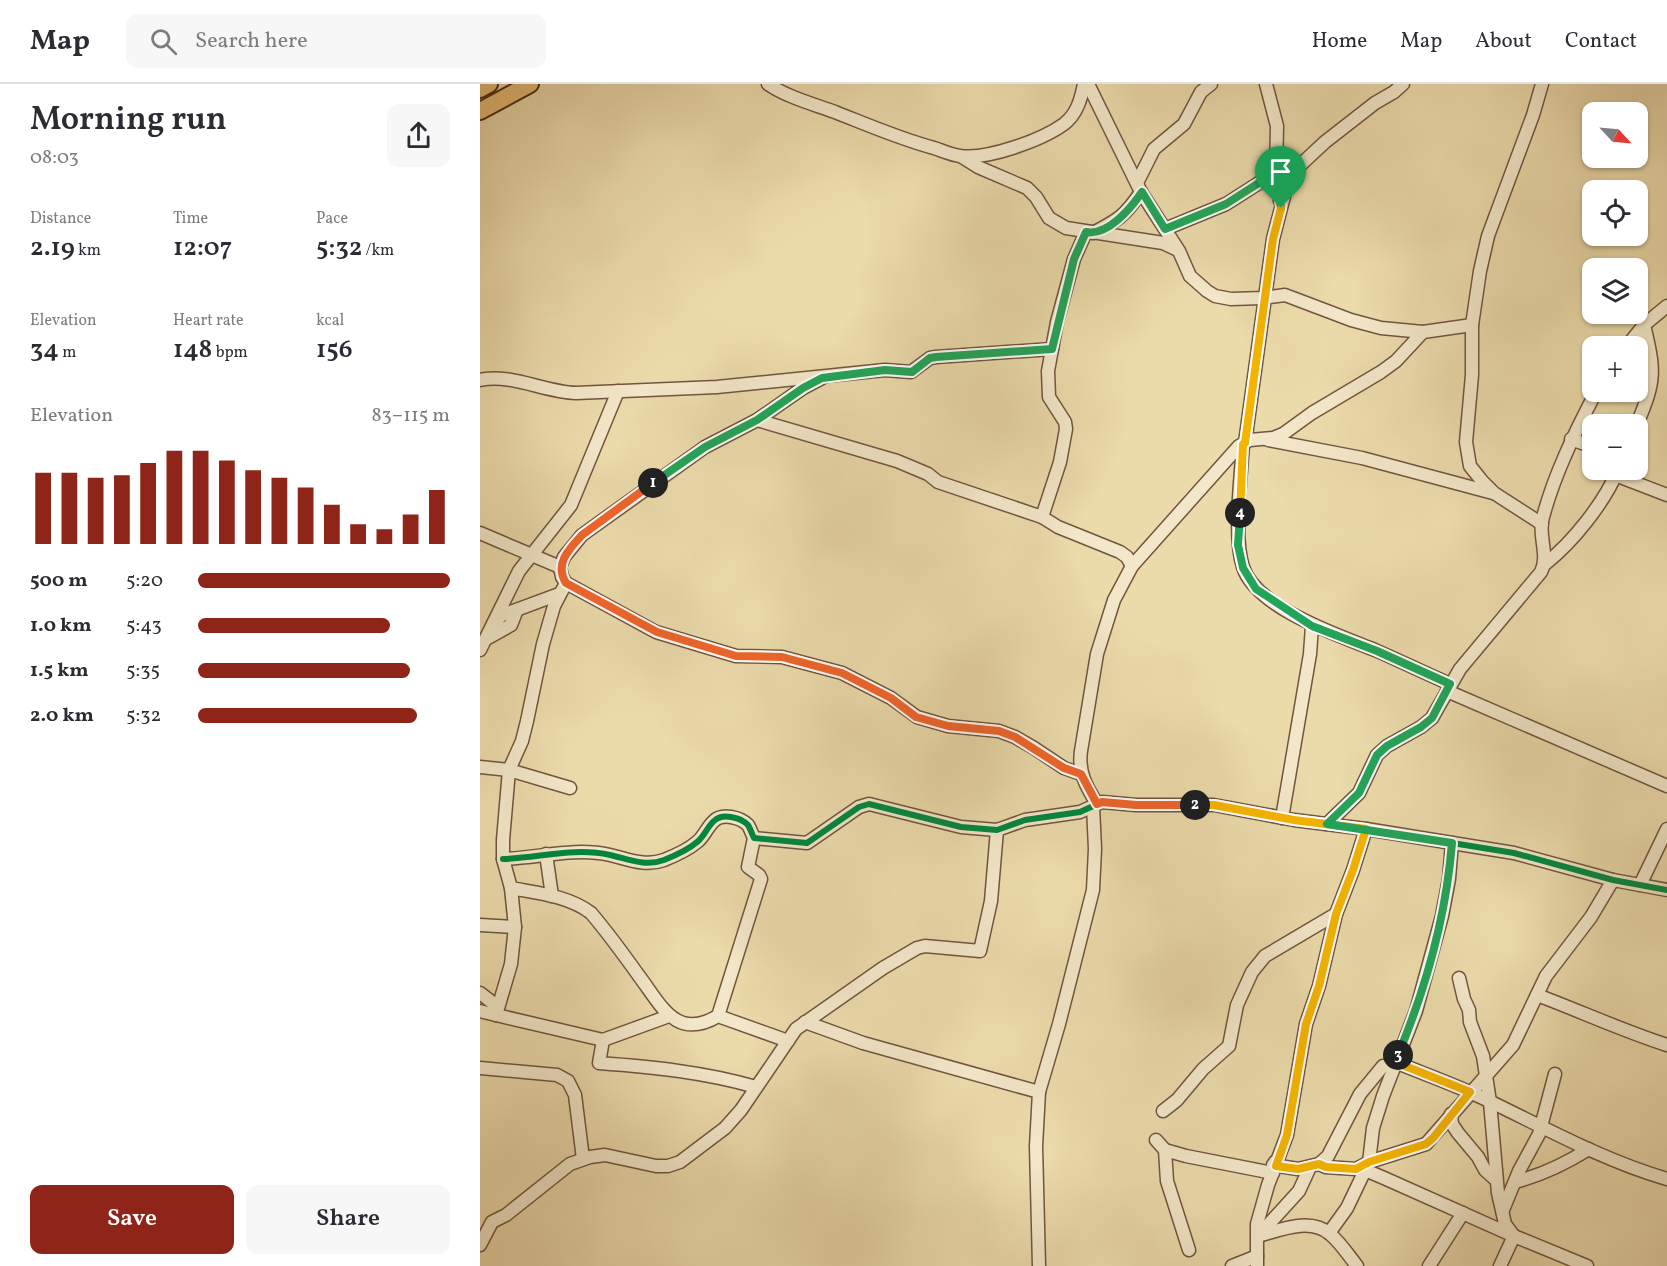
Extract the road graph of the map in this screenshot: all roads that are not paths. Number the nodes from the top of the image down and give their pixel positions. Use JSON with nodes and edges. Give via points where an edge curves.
{"nodes":[{"id":1,"x":489,"y":84,"type":"edge"},
{"id":2,"x":530,"y":84,"type":"edge"},
{"id":3,"x":768,"y":84,"type":"edge"},
{"id":4,"x":1086,"y":84,"type":"edge"},
{"id":5,"x":1211,"y":84,"type":"edge"},
{"id":6,"x":1266,"y":84,"type":"edge"},
{"id":7,"x":1402,"y":84,"type":"edge"},
{"id":8,"x":1542,"y":84,"type":"edge"},
{"id":9,"x":480,"y":89,"type":"edge"},
{"id":10,"x":480,"y":111,"type":"edge"},
{"id":11,"x":960,"y":156,"type":"junction"},
{"id":12,"x":1276,"y":172,"type":"junction"},
{"id":13,"x":1139,"y":187,"type":"junction"},
{"id":14,"x":1281,"y":208,"type":"junction"},
{"id":15,"x":1165,"y":229,"type":"junction"},
{"id":16,"x":1089,"y":233,"type":"junction"},
{"id":17,"x":1179,"y":251,"type":"junction"},
{"id":18,"x":1266,"y":298,"type":"junction"},
{"id":19,"x":1667,"y":306,"type":"edge"},
{"id":20,"x":1472,"y":325,"type":"junction"},
{"id":21,"x":1644,"y":325,"type":"junction"},
{"id":22,"x":1423,"y":332,"type":"junction"},
{"id":23,"x":1635,"y":336,"type":"edge"},
{"id":24,"x":1052,"y":349,"type":"junction"},
{"id":25,"x":822,"y":378,"type":"junction"},
{"id":26,"x":480,"y":380,"type":"edge"},
{"id":27,"x":618,"y":391,"type":"junction"},
{"id":28,"x":1591,"y":402,"type":"edge"},
{"id":29,"x":1641,"y":414,"type":"edge"},
{"id":30,"x":757,"y":420,"type":"junction"},
{"id":31,"x":1262,"y":439,"type":"junction"},
{"id":32,"x":1571,"y":439,"type":"junction"},
{"id":33,"x":1244,"y":443,"type":"junction"},
{"id":34,"x":1582,"y":443,"type":"edge"},
{"id":35,"x":1612,"y":480,"type":"edge"},
{"id":36,"x":1634,"y":480,"type":"edge"},
{"id":37,"x":1494,"y":493,"type":"junction"},
{"id":38,"x":1667,"y":495,"type":"edge"},
{"id":39,"x":1042,"y":516,"type":"junction"},
{"id":40,"x":1542,"y":524,"type":"junction"},
{"id":41,"x":480,"y":533,"type":"edge"},
{"id":42,"x":533,"y":554,"type":"junction"},
{"id":43,"x":1545,"y":564,"type":"junction"},
{"id":44,"x":1132,"y":566,"type":"junction"},
{"id":45,"x":560,"y":567,"type":"junction"},
{"id":46,"x":562,"y":588,"type":"junction"},
{"id":47,"x":1312,"y":626,"type":"junction"},
{"id":48,"x":483,"y":645,"type":"edge"},
{"id":49,"x":1448,"y":687,"type":"junction"},
{"id":50,"x":480,"y":767,"type":"edge"},
{"id":51,"x":509,"y":771,"type":"junction"},
{"id":52,"x":1081,"y":774,"type":"junction"},
{"id":53,"x":1667,"y":786,"type":"edge"},
{"id":54,"x":570,"y":788,"type":"dead end"},
{"id":55,"x":1095,"y":805,"type":"junction"},
{"id":56,"x":1282,"y":818,"type":"junction"},
{"id":57,"x":1327,"y":824,"type":"junction"},
{"id":58,"x":1366,"y":829,"type":"junction"},
{"id":59,"x":1667,"y":829,"type":"edge"},
{"id":60,"x":997,"y":830,"type":"junction"},
{"id":61,"x":754,"y":838,"type":"junction"},
{"id":62,"x":1452,"y":843,"type":"junction"},
{"id":63,"x":546,"y":854,"type":"junction"},
{"id":64,"x":503,"y":859,"type":"junction"},
{"id":65,"x":1613,"y":880,"type":"junction"},
{"id":66,"x":1640,"y":885,"type":"junction"},
{"id":67,"x":511,"y":888,"type":"junction"},
{"id":68,"x":1667,"y":890,"type":"edge"},
{"id":69,"x":552,"y":896,"type":"junction"},
{"id":70,"x":1336,"y":914,"type":"junction"},
{"id":71,"x":480,"y":926,"type":"edge"},
{"id":72,"x":515,"y":927,"type":"junction"},
{"id":73,"x":1459,"y":978,"type":"dead end"},
{"id":74,"x":480,"y":993,"type":"edge"},
{"id":75,"x":1537,"y":995,"type":"junction"},
{"id":76,"x":480,"y":1011,"type":"edge"},
{"id":77,"x":497,"y":1011,"type":"junction"},
{"id":78,"x":669,"y":1016,"type":"junction"},
{"id":79,"x":718,"y":1016,"type":"junction"},
{"id":80,"x":805,"y":1022,"type":"junction"},
{"id":81,"x":603,"y":1040,"type":"junction"},
{"id":82,"x":788,"y":1041,"type":"junction"},
{"id":83,"x":1667,"y":1045,"type":"edge"},
{"id":84,"x":1389,"y":1064,"type":"junction"},
{"id":85,"x":480,"y":1068,"type":"edge"},
{"id":86,"x":1555,"y":1074,"type":"dead end"},
{"id":87,"x":1486,"y":1075,"type":"junction"},
{"id":88,"x":756,"y":1087,"type":"junction"},
{"id":89,"x":1039,"y":1092,"type":"junction"},
{"id":90,"x":1470,"y":1092,"type":"junction"},
{"id":91,"x":1490,"y":1102,"type":"junction"},
{"id":92,"x":1163,"y":1111,"type":"dead end"},
{"id":93,"x":1451,"y":1114,"type":"junction"},
{"id":94,"x":1540,"y":1127,"type":"junction"},
{"id":95,"x":1589,"y":1149,"type":"junction"},
{"id":96,"x":583,"y":1159,"type":"junction"},
{"id":97,"x":1276,"y":1165,"type":"junction"},
{"id":98,"x":1314,"y":1165,"type":"junction"},
{"id":99,"x":1363,"y":1167,"type":"junction"},
{"id":100,"x":1667,"y":1179,"type":"edge"},
{"id":101,"x":1496,"y":1180,"type":"junction"},
{"id":102,"x":1515,"y":1182,"type":"junction"},
{"id":103,"x":1503,"y":1210,"type":"junction"},
{"id":104,"x":1463,"y":1213,"type":"junction"},
{"id":105,"x":1329,"y":1233,"type":"junction"},
{"id":106,"x":1258,"y":1236,"type":"junction"},
{"id":107,"x":1514,"y":1236,"type":"junction"},
{"id":108,"x":481,"y":1240,"type":"edge"},
{"id":109,"x":1189,"y":1250,"type":"dead end"},
{"id":110,"x":1257,"y":1261,"type":"edge"},
{"id":111,"x":1039,"y":1266,"type":"edge"},
{"id":112,"x":1232,"y":1266,"type":"edge"},
{"id":113,"x":1357,"y":1266,"type":"edge"},
{"id":114,"x":1429,"y":1266,"type":"edge"},
{"id":115,"x":1500,"y":1266,"type":"edge"},
{"id":116,"x":1587,"y":1266,"type":"edge"}],
"edges":[{"from":1,"to":9,"type":"highway"},
{"from":2,"to":10,"type":"highway"},
{"from":3,"to":11,"type":"street","via":[[901,139]]},
{"from":4,"to":11,"type":"street","via":[[1075,112],[1055,129],[998,153]]},
{"from":4,"to":13,"type":"street"},
{"from":5,"to":13,"type":"street","via":[[1201,92],[1184,124],[1154,149]]},
{"from":6,"to":12,"type":"street","via":[[1277,126]]},
{"from":7,"to":14,"type":"street","via":[[1333,135],[1296,169],[1288,181]]},
{"from":8,"to":20,"type":"street","via":[[1488,236]]},
{"from":11,"to":16,"type":"street","via":[[1027,188],[1049,218],[1066,228]]},
{"from":12,"to":14,"type":"street"},
{"from":12,"to":15,"type":"street","via":[[1226,204]]},
{"from":13,"to":15,"type":"street"},
{"from":13,"to":16,"type":"street","via":[[1129,210],[1120,219]]},
{"from":14,"to":18,"type":"street"},
{"from":15,"to":17,"type":"street"},
{"from":16,"to":17,"type":"street","via":[[1163,243]]},
{"from":16,"to":24,"type":"street","via":[[1074,259]]},
{"from":17,"to":18,"type":"street","via":[[1190,276],[1215,296]]},
{"from":18,"to":22,"type":"street","via":[[1291,296],[1351,320]]},
{"from":18,"to":33,"type":"street"},
{"from":19,"to":21,"type":"street"},
{"from":20,"to":22,"type":"street"},
{"from":20,"to":37,"type":"street","via":[[1466,442],[1470,465]]},
{"from":21,"to":23,"type":"street"},
{"from":21,"to":29,"type":"street","via":[[1653,367]]},
{"from":22,"to":31,"type":"street","via":[[1381,372],[1283,434]]},
{"from":24,"to":25,"type":"street","via":[[936,357],[912,372],[885,370]]},
{"from":24,"to":39,"type":"street","via":[[1049,397],[1066,429]]},
{"from":25,"to":27,"type":"street"},
{"from":25,"to":30,"type":"street"},
{"from":26,"to":27,"type":"street","via":[[502,379],[562,392]]},
{"from":27,"to":42,"type":"street","via":[[571,505]]},
{"from":28,"to":32,"type":"street"},
{"from":30,"to":39,"type":"street","via":[[897,461],[946,485]]},
{"from":30,"to":45,"type":"street","via":[[705,447],[582,535]]},
{"from":31,"to":33,"type":"street"},
{"from":31,"to":37,"type":"street","via":[[1362,458]]},
{"from":32,"to":34,"type":"street"},
{"from":32,"to":40,"type":"street"},
{"from":33,"to":44,"type":"street"},
{"from":33,"to":47,"type":"street","via":[[1238,545],[1243,568],[1256,589]]},
{"from":35,"to":43,"type":"street","via":[[1576,536]]},
{"from":36,"to":38,"type":"street"},
{"from":37,"to":40,"type":"street"},
{"from":39,"to":44,"type":"street","via":[[1058,527],[1120,552]]},
{"from":40,"to":43,"type":"street"},
{"from":41,"to":42,"type":"street"},
{"from":42,"to":45,"type":"street"},
{"from":42,"to":48,"type":"street","via":[[519,571]]},
{"from":43,"to":49,"type":"street"},
{"from":44,"to":52,"type":"street","via":[[1114,600],[1097,654],[1080,757]]},
{"from":45,"to":46,"type":"street"},
{"from":46,"to":48,"type":"street","via":[[500,616]]},
{"from":46,"to":51,"type":"street","via":[[543,644],[522,741]]},
{"from":46,"to":52,"type":"street","via":[[657,632],[736,656],[782,657],[842,673],[891,698],[916,717],[948,726],[999,731]]},
{"from":47,"to":49,"type":"street","via":[[1377,651]]},
{"from":47,"to":56,"type":"street"},
{"from":49,"to":53,"type":"street"},
{"from":49,"to":57,"type":"street","via":[[1432,718],[1377,755],[1359,793]]},
{"from":50,"to":51,"type":"street"},
{"from":51,"to":54,"type":"street"},
{"from":51,"to":64,"type":"street"},
{"from":52,"to":55,"type":"street"},
{"from":55,"to":56,"type":"street","via":[[1214,805]]},
{"from":55,"to":60,"type":"street","via":[[1080,812],[1025,820]]},
{"from":55,"to":89,"type":"street","via":[[1093,890]]},
{"from":56,"to":57,"type":"street"},
{"from":57,"to":58,"type":"street"},
{"from":58,"to":62,"type":"street"},
{"from":58,"to":70,"type":"street"},
{"from":59,"to":66,"type":"street"},
{"from":60,"to":61,"type":"street","via":[[961,827],[869,804],[807,843]]},
{"from":60,"to":80,"type":"street","via":[[991,901],[980,951],[917,948]]},
{"from":61,"to":63,"type":"street","via":[[748,825],[727,816],[718,817],[697,843],[665,860],[622,860],[586,852]]},
{"from":61,"to":79,"type":"street","via":[[748,867],[760,879]]},
{"from":62,"to":65,"type":"street","via":[[1514,853]]},
{"from":62,"to":84,"type":"street","via":[[1449,879],[1416,1011]]},
{"from":63,"to":64,"type":"street"},
{"from":63,"to":69,"type":"street"},
{"from":64,"to":67,"type":"street"},
{"from":65,"to":66,"type":"street"},
{"from":65,"to":75,"type":"street"},
{"from":66,"to":68,"type":"street"},
{"from":67,"to":69,"type":"street"},
{"from":67,"to":72,"type":"street"},
{"from":69,"to":78,"type":"street","via":[[591,913]]},
{"from":70,"to":92,"type":"street","via":[[1258,963],[1237,1005],[1229,1046]]},
{"from":70,"to":97,"type":"street","via":[[1306,1024],[1287,1135]]},
{"from":71,"to":72,"type":"street"},
{"from":72,"to":77,"type":"street","via":[[511,964]]},
{"from":73,"to":87,"type":"street"},
{"from":74,"to":77,"type":"street"},
{"from":75,"to":83,"type":"street"},
{"from":75,"to":87,"type":"street","via":[[1512,1045]]},
{"from":76,"to":77,"type":"street"},
{"from":77,"to":81,"type":"street"},
{"from":78,"to":79,"type":"street","via":[[692,1025],[705,1024]]},
{"from":78,"to":81,"type":"street"},
{"from":79,"to":82,"type":"street"},
{"from":80,"to":82,"type":"street"},
{"from":80,"to":89,"type":"street","via":[[864,1043]]},
{"from":81,"to":88,"type":"street","via":[[599,1063],[684,1071]]},
{"from":82,"to":88,"type":"street"},
{"from":84,"to":90,"type":"street"},
{"from":84,"to":98,"type":"street","via":[[1360,1094],[1328,1156]]},
{"from":84,"to":99,"type":"street"},
{"from":85,"to":96,"type":"street","via":[[557,1075],[568,1080],[575,1095]]},
{"from":86,"to":94,"type":"street"},
{"from":87,"to":90,"type":"street"},
{"from":87,"to":91,"type":"street"},
{"from":88,"to":96,"type":"street","via":[[725,1128],[680,1162],[662,1166],[605,1155]]},
{"from":89,"to":111,"type":"street"},
{"from":90,"to":91,"type":"street"},
{"from":90,"to":93,"type":"street"},
{"from":91,"to":94,"type":"street"},
{"from":91,"to":101,"type":"street"},
{"from":93,"to":99,"type":"street","via":[[1426,1144]]},
{"from":93,"to":101,"type":"street","via":[[1458,1133]]},
{"from":94,"to":95,"type":"street"},
{"from":94,"to":102,"type":"street"},
{"from":95,"to":100,"type":"street"},
{"from":95,"to":102,"type":"street","via":[[1539,1176]]},
{"from":96,"to":108,"type":"street","via":[[570,1164],[492,1222]]},
{"from":97,"to":98,"type":"street","via":[[1298,1169]]},
{"from":97,"to":106,"type":"street","via":[[1257,1224]]},
{"from":97,"to":109,"type":"street","via":[[1186,1156],[1160,1145]]},
{"from":98,"to":99,"type":"street"},
{"from":98,"to":106,"type":"street","via":[[1299,1191]]},
{"from":99,"to":104,"type":"street"},
{"from":99,"to":105,"type":"street","via":[[1347,1208]]},
{"from":101,"to":103,"type":"street"},
{"from":102,"to":103,"type":"street"},
{"from":103,"to":107,"type":"street","via":[[1505,1224]]},
{"from":104,"to":107,"type":"street"},
{"from":104,"to":114,"type":"street"},
{"from":105,"to":106,"type":"street","via":[[1299,1225]]},
{"from":105,"to":113,"type":"street"},
{"from":106,"to":110,"type":"street"},
{"from":107,"to":115,"type":"street"},
{"from":107,"to":116,"type":"street"},
{"from":110,"to":112,"type":"street"}]}
